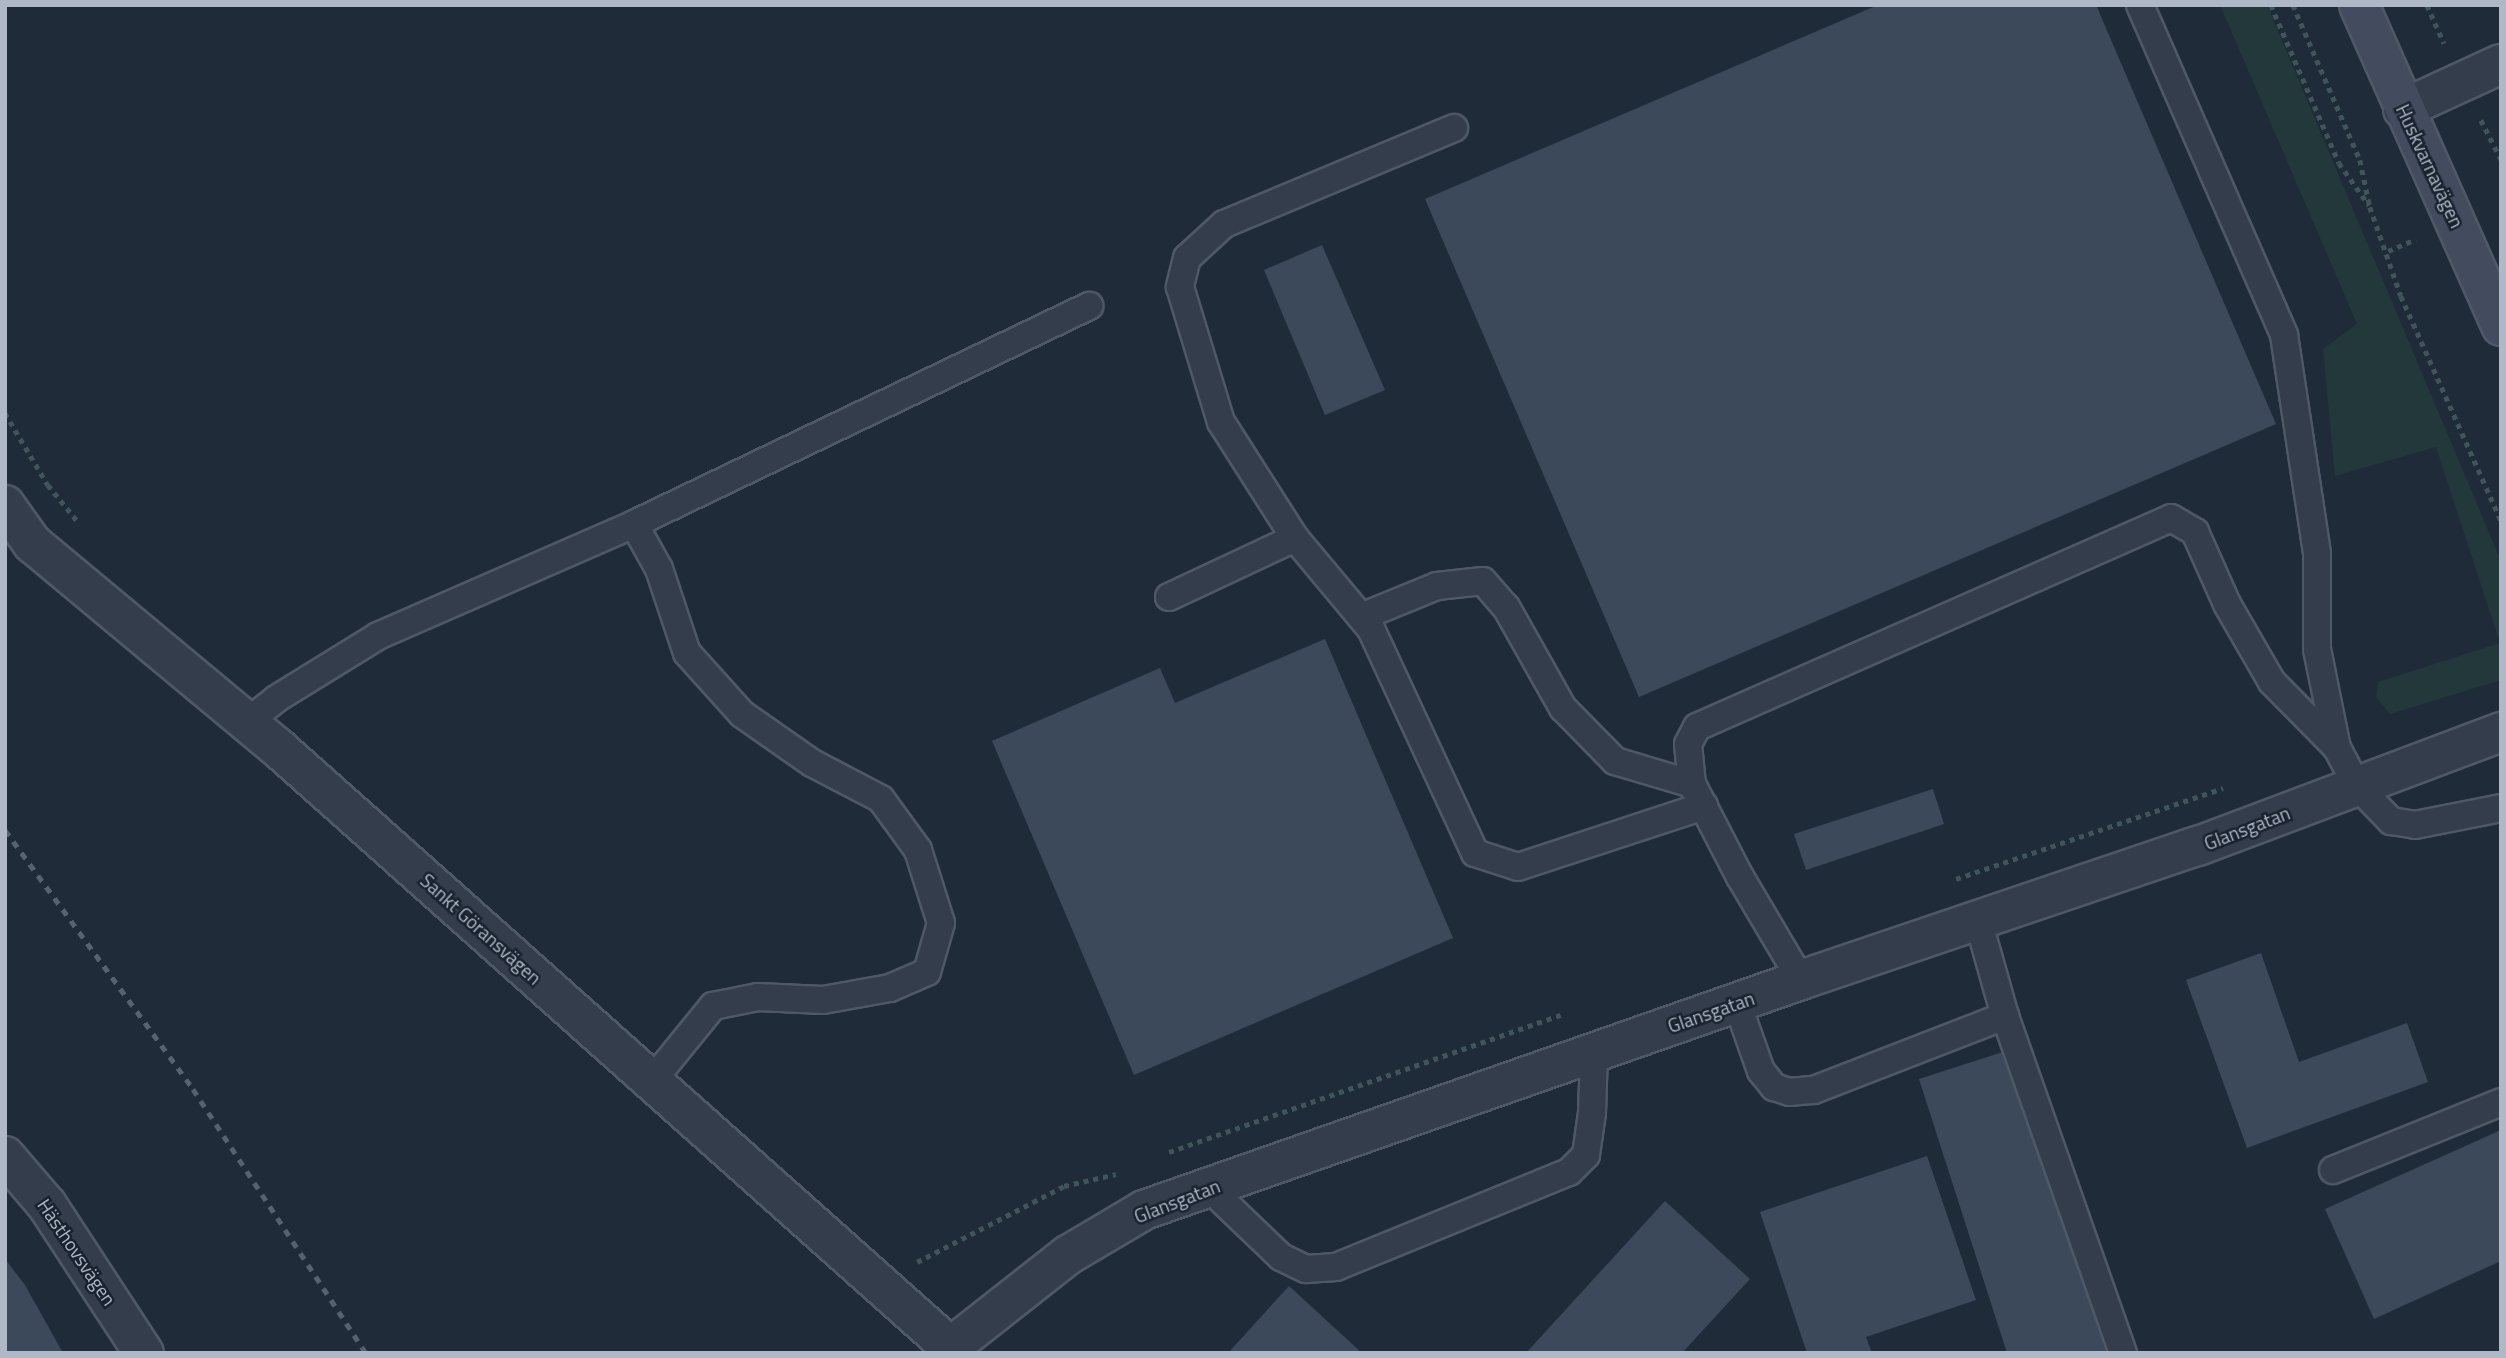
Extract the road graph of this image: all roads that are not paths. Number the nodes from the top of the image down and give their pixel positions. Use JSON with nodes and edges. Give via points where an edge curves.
{"nodes":[{"id":1,"x":2140,"y":5,"type":"edge"},
{"id":2,"x":2359,"y":5,"type":"edge"},
{"id":3,"x":2501,"y":64,"type":"edge"},
{"id":4,"x":2403,"y":109,"type":"junction"},
{"id":5,"x":1454,"y":128,"type":"dead end"},
{"id":6,"x":1089,"y":306,"type":"dead end"},
{"id":7,"x":2501,"y":326,"type":"edge"},
{"id":8,"x":5,"y":505,"type":"edge"},
{"id":9,"x":634,"y":524,"type":"junction"},
{"id":10,"x":1295,"y":538,"type":"junction"},
{"id":11,"x":1169,"y":597,"type":"dead end"},
{"id":12,"x":1361,"y":617,"type":"junction"},
{"id":13,"x":247,"y":722,"type":"junction"},
{"id":14,"x":2501,"y":732,"type":"edge"},
{"id":15,"x":2337,"y":748,"type":"junction"},
{"id":16,"x":2357,"y":786,"type":"junction"},
{"id":17,"x":1698,"y":795,"type":"junction"},
{"id":18,"x":2501,"y":807,"type":"edge"},
{"id":19,"x":1978,"y":920,"type":"junction"},
{"id":20,"x":1801,"y":980,"type":"junction"},
{"id":21,"x":1737,"y":1003,"type":"junction"},
{"id":22,"x":2006,"y":1016,"type":"junction"},
{"id":23,"x":1594,"y":1052,"type":"junction"},
{"id":24,"x":652,"y":1081,"type":"junction"},
{"id":25,"x":2501,"y":1102,"type":"edge"},
{"id":26,"x":5,"y":1156,"type":"edge"},
{"id":27,"x":2333,"y":1170,"type":"dead end"},
{"id":28,"x":1209,"y":1188,"type":"junction"},
{"id":29,"x":954,"y":1350,"type":"edge"},
{"id":30,"x":144,"y":1353,"type":"edge"},
{"id":31,"x":2123,"y":1353,"type":"edge"}],
"edges":[{"from":1,"to":15,"type":"lane","via":[[2284,335],[2316,554],[2317,649]]},
{"from":2,"to":4,"type":"street","name":"Huskvarnavägen"},
{"from":3,"to":4,"type":"street"},
{"from":4,"to":7,"type":"street","name":"Huskvarnavägen"},
{"from":5,"to":10,"type":"lane","via":[[1224,224],[1187,258],[1180,287],[1222,422]]},
{"from":6,"to":9,"type":"lane"},
{"from":8,"to":13,"type":"street","name":"Sankt Göransvägen","via":[[32,543]]},
{"from":9,"to":13,"type":"lane","via":[[378,636]]},
{"from":9,"to":24,"type":"lane","via":[[659,569],[687,653],[742,714],[812,762],[881,799],[918,850],[941,923],[927,972],[890,988],[823,1000],[758,997],[713,1006]]},
{"from":10,"to":11,"type":"lane"},
{"from":10,"to":12,"type":"lane"},
{"from":12,"to":17,"type":"lane","via":[[1437,586],[1483,581],[1506,607],[1563,708],[1615,761]]},
{"from":12,"to":17,"type":"lane","via":[[1371,629],[1475,853],[1518,867]]},
{"from":13,"to":24,"type":"street","name":"Sankt Göransvägen"},
{"from":14,"to":16,"type":"street","name":"Glansgatan"},
{"from":15,"to":16,"type":"lane"},
{"from":15,"to":17,"type":"lane","via":[[2272,682],[2227,604],[2195,532],[2171,518],[1697,727],[1688,744]]},
{"from":16,"to":18,"type":"lane","via":[[2391,821],[2415,825]]},
{"from":16,"to":19,"type":"street","name":"Glansgatan","via":[[2198,846]]},
{"from":17,"to":20,"type":"lane"},
{"from":19,"to":20,"type":"street","name":"Glansgatan"},
{"from":19,"to":22,"type":"lane"},
{"from":20,"to":21,"type":"street","name":"Glansgatan"},
{"from":21,"to":22,"type":"lane","via":[[1761,1071],[1774,1087],[1789,1092],[1814,1090]]},
{"from":21,"to":23,"type":"street","name":"Glansgatan"},
{"from":22,"to":31,"type":"lane"},
{"from":23,"to":28,"type":"street","name":"Glansgatan"},
{"from":23,"to":28,"type":"lane","via":[[1586,1156],[1569,1172],[1336,1267],[1306,1269],[1281,1257]]},
{"from":24,"to":29,"type":"street","name":"Sankt Göransvägen"},
{"from":25,"to":27,"type":"lane"},
{"from":26,"to":30,"type":"street","name":"Hästhovsvägen","via":[[47,1205]]},
{"from":28,"to":29,"type":"street","name":"Glansgatan","via":[[1143,1210],[1068,1255]]}]}
